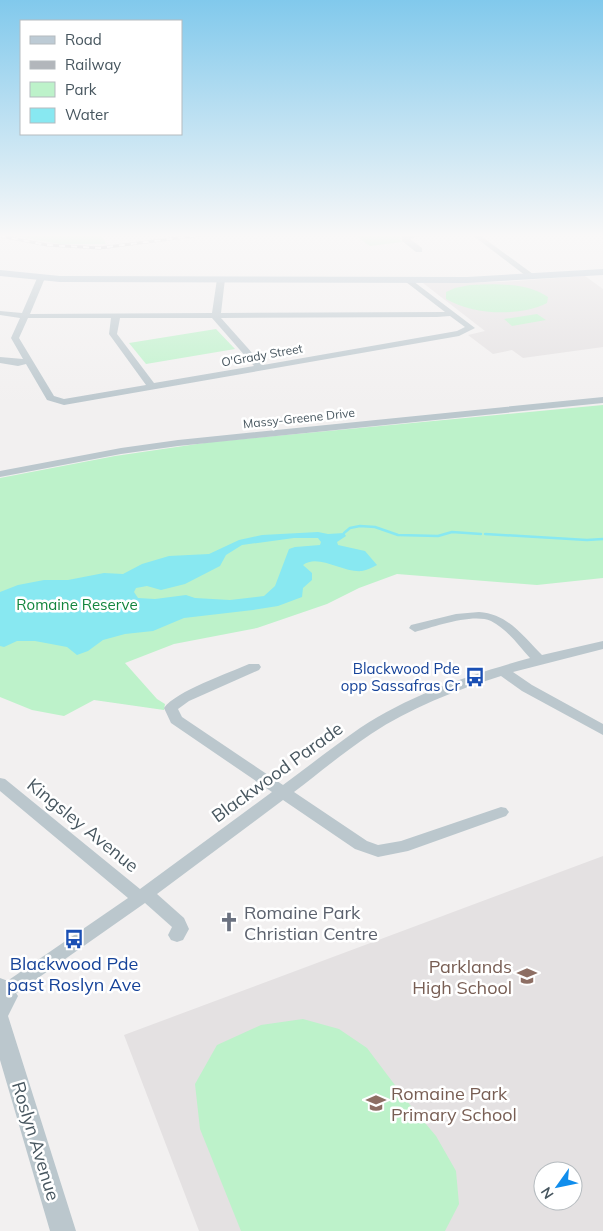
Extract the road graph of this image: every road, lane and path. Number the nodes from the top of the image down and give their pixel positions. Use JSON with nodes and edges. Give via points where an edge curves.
{"nodes":[{"id":1,"x":35,"y":291,"type":"edge"},
{"id":2,"x":219,"y":291,"type":"edge"},
{"id":3,"x":424,"y":291,"type":"edge"},
{"id":4,"x":0,"y":313,"type":"edge"},
{"id":5,"x":452,"y":313,"type":"junction"},
{"id":6,"x":24,"y":316,"type":"junction"},
{"id":7,"x":116,"y":316,"type":"junction"},
{"id":8,"x":216,"y":316,"type":"junction"},
{"id":9,"x":0,"y":360,"type":"edge"},
{"id":10,"x":28,"y":361,"type":"junction"},
{"id":11,"x":261,"y":368,"type":"junction"},
{"id":12,"x":152,"y":387,"type":"junction"},
{"id":13,"x":603,"y":400,"type":"edge"},
{"id":14,"x":0,"y":474,"type":"edge"},
{"id":15,"x":415,"y":628,"type":"dead end"},
{"id":16,"x":603,"y":645,"type":"edge"},
{"id":17,"x":539,"y":660,"type":"junction"},
{"id":18,"x":254,"y":667,"type":"dead end"},
{"id":19,"x":503,"y":671,"type":"junction"},
{"id":20,"x":603,"y":730,"type":"edge"},
{"id":21,"x":0,"y":783,"type":"edge"},
{"id":22,"x":282,"y":792,"type":"junction"},
{"id":23,"x":501,"y":812,"type":"dead end"},
{"id":24,"x":143,"y":896,"type":"junction"},
{"id":25,"x":177,"y":935,"type":"dead end"},
{"id":26,"x":2,"y":996,"type":"edge"},
{"id":27,"x":0,"y":1023,"type":"edge"},
{"id":28,"x":64,"y":1231,"type":"edge"}],
"edges":[{"from":1,"to":6,"type":"street"},
{"from":2,"to":8,"type":"street"},
{"from":3,"to":5,"type":"street"},
{"from":4,"to":6,"type":"street"},
{"from":5,"to":8,"type":"street"},
{"from":5,"to":11,"type":"street","name":"O'Grady Street","via":[[471,328]]},
{"from":6,"to":7,"type":"street"},
{"from":6,"to":10,"type":"street","via":[[15,338]]},
{"from":7,"to":8,"type":"street"},
{"from":7,"to":12,"type":"street","via":[[113,334]]},
{"from":8,"to":11,"type":"street"},
{"from":9,"to":10,"type":"street"},
{"from":10,"to":12,"type":"street","name":"O'Grady Street","via":[[50,398],[56,401]]},
{"from":11,"to":12,"type":"street","name":"O'Grady Street"},
{"from":13,"to":14,"type":"street","name":"Massy-Greene Drive","via":[[178,443]]},
{"from":15,"to":17,"type":"street","via":[[458,618],[495,618]]},
{"from":16,"to":17,"type":"street","name":"Blackwood Parade"},
{"from":17,"to":19,"type":"street","name":"Blackwood Parade"},
{"from":18,"to":22,"type":"street","via":[[184,698],[171,708],[176,720]]},
{"from":19,"to":20,"type":"street"},
{"from":19,"to":22,"type":"street","name":"Blackwood Parade","via":[[394,713]]},
{"from":21,"to":24,"type":"street","name":"Kingsley Avenue"},
{"from":22,"to":23,"type":"street","via":[[361,845],[378,851],[402,847]]},
{"from":22,"to":24,"type":"street","name":"Blackwood Parade"},
{"from":24,"to":25,"type":"street","name":"Kingsley Avenue","via":[[178,922],[181,929]]},
{"from":24,"to":26,"type":"street","name":"Blackwood Parade"},
{"from":27,"to":28,"type":"street","name":"Roslyn Avenue"}]}
